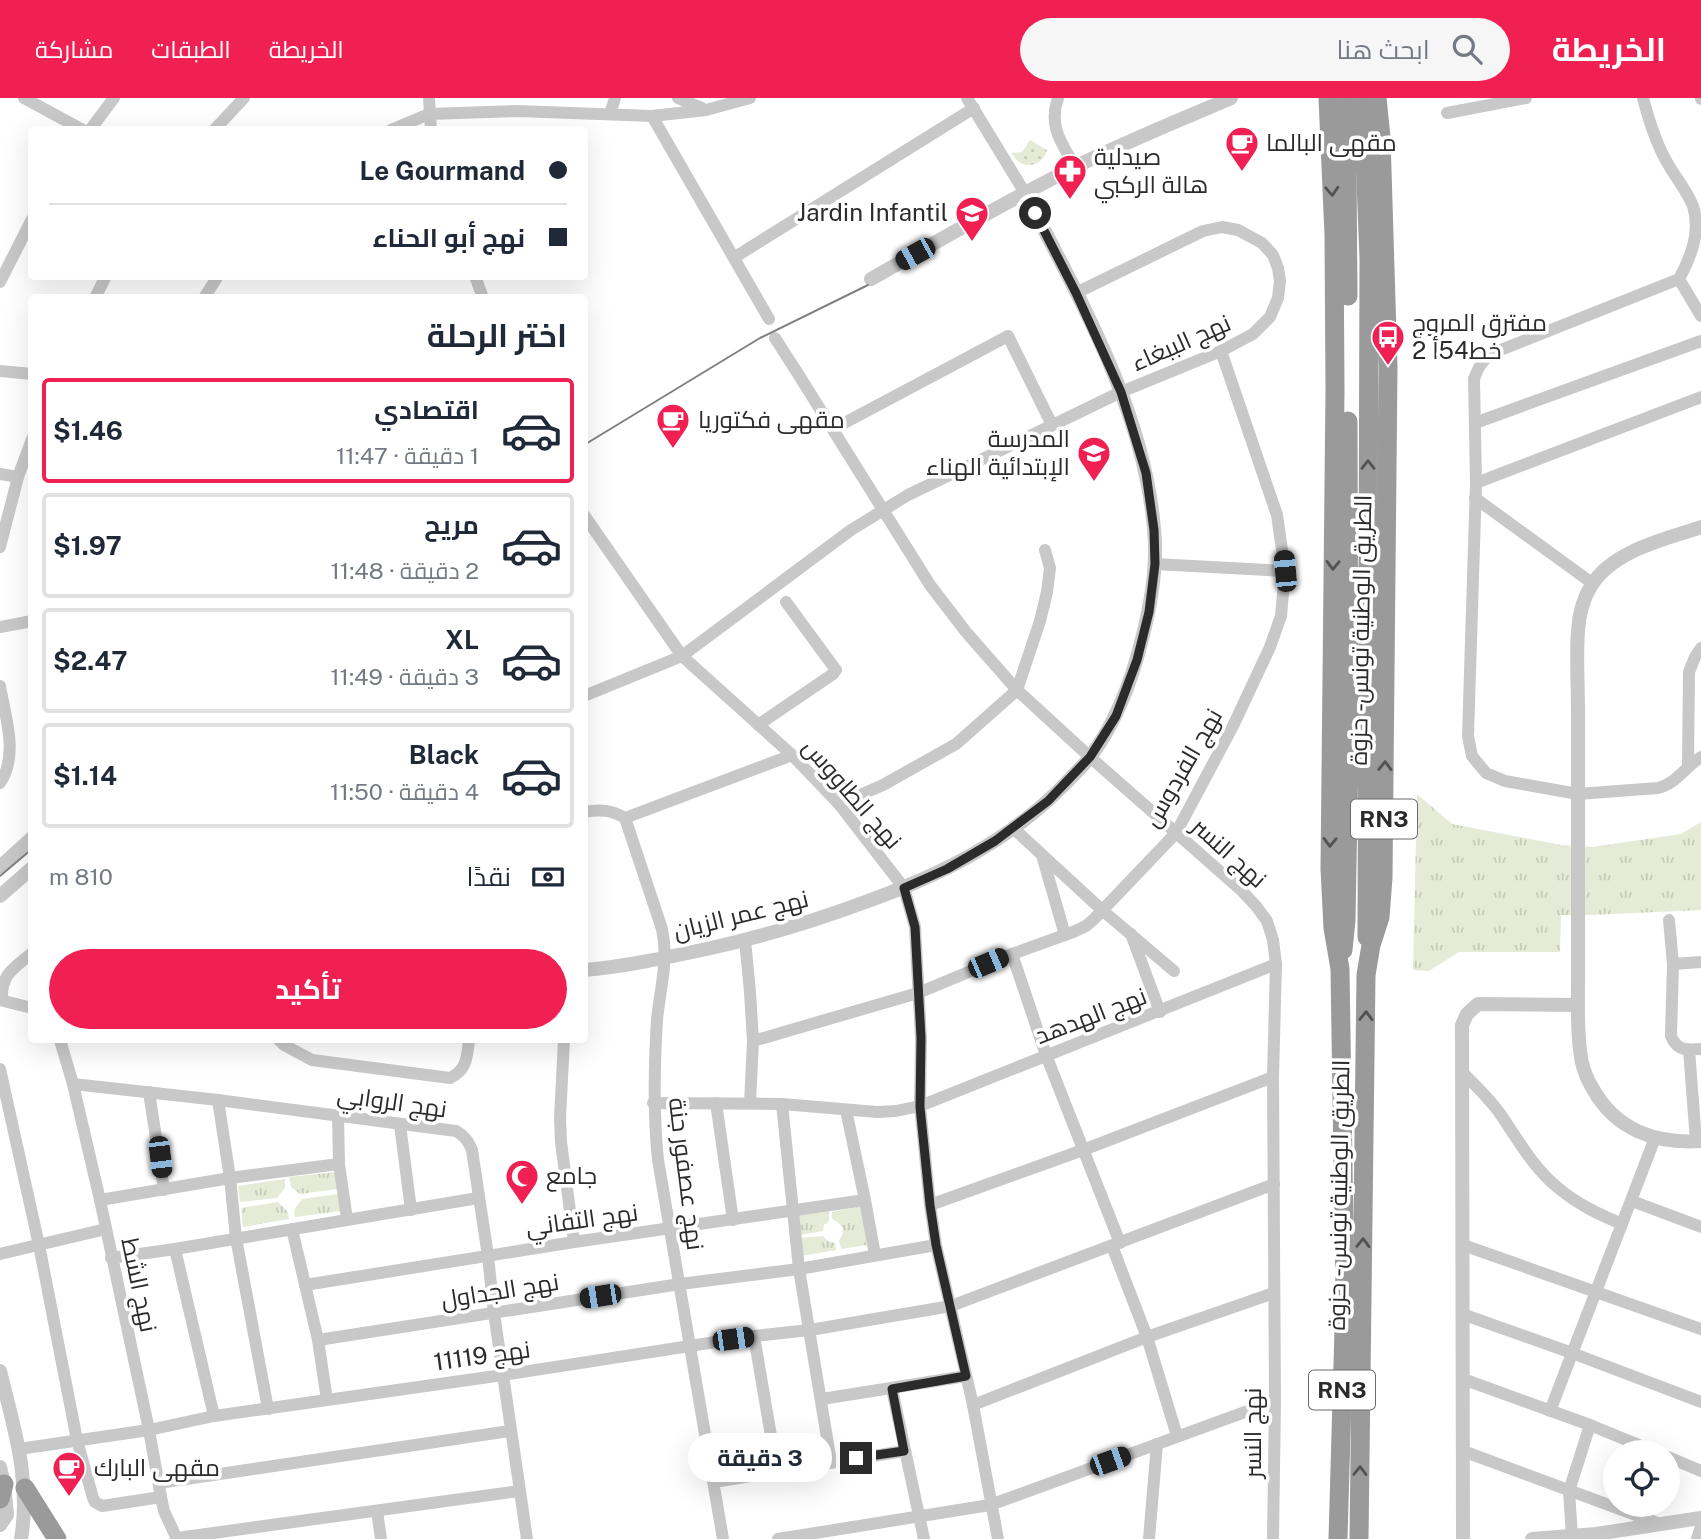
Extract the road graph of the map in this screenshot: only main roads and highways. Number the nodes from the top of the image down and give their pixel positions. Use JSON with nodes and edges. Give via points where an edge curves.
{"nodes":[{"id":1,"x":1328,"y":98,"type":"edge"},
{"id":2,"x":1342,"y":98,"type":"edge"},
{"id":3,"x":1360,"y":98,"type":"edge"},
{"id":4,"x":1377,"y":98,"type":"edge"},
{"id":5,"x":1392,"y":98,"type":"edge"},
{"id":6,"x":1381,"y":137,"type":"junction"},
{"id":7,"x":1356,"y":160,"type":"junction"},
{"id":8,"x":1340,"y":969,"type":"junction"},
{"id":9,"x":1366,"y":975,"type":"junction"},
{"id":10,"x":24,"y":1488,"type":"road end"},
{"id":11,"x":57,"y":1539,"type":"edge"},
{"id":12,"x":1338,"y":1539,"type":"edge"},
{"id":13,"x":1359,"y":1539,"type":"edge"}],
"edges":[{"from":1,"to":8,"type":"highway","name":"الطريق الوطنية تونس - حزوة","number":"RN3","one_way":true,"via":[[1335,390],[1330,869]]},
{"from":2,"to":7,"type":"highway"},
{"from":3,"to":7,"type":"highway"},
{"from":4,"to":6,"type":"highway","name":"الطريق الوطنية تونس - حزوة","number":"RN3"},
{"from":5,"to":6,"type":"highway"},
{"from":9,"to":6,"type":"highway","name":"الطريق الوطنية تونس - حزوة","number":"RN3","one_way":true,"via":[[1384,878],[1388,367]]},
{"from":7,"to":8,"type":"highway","via":[[1346,920]]},
{"from":9,"to":7,"type":"highway","one_way":true,"via":[[1369,259]]},
{"from":8,"to":12,"type":"highway","name":"الطريق الوطنية تونس - حزوة","number":"RN3","via":[[1345,1294]]},
{"from":13,"to":9,"type":"highway","name":"الطريق الوطنية تونس - حزوة","number":"RN3","one_way":true},
{"from":10,"to":11,"type":"highway"}]}
